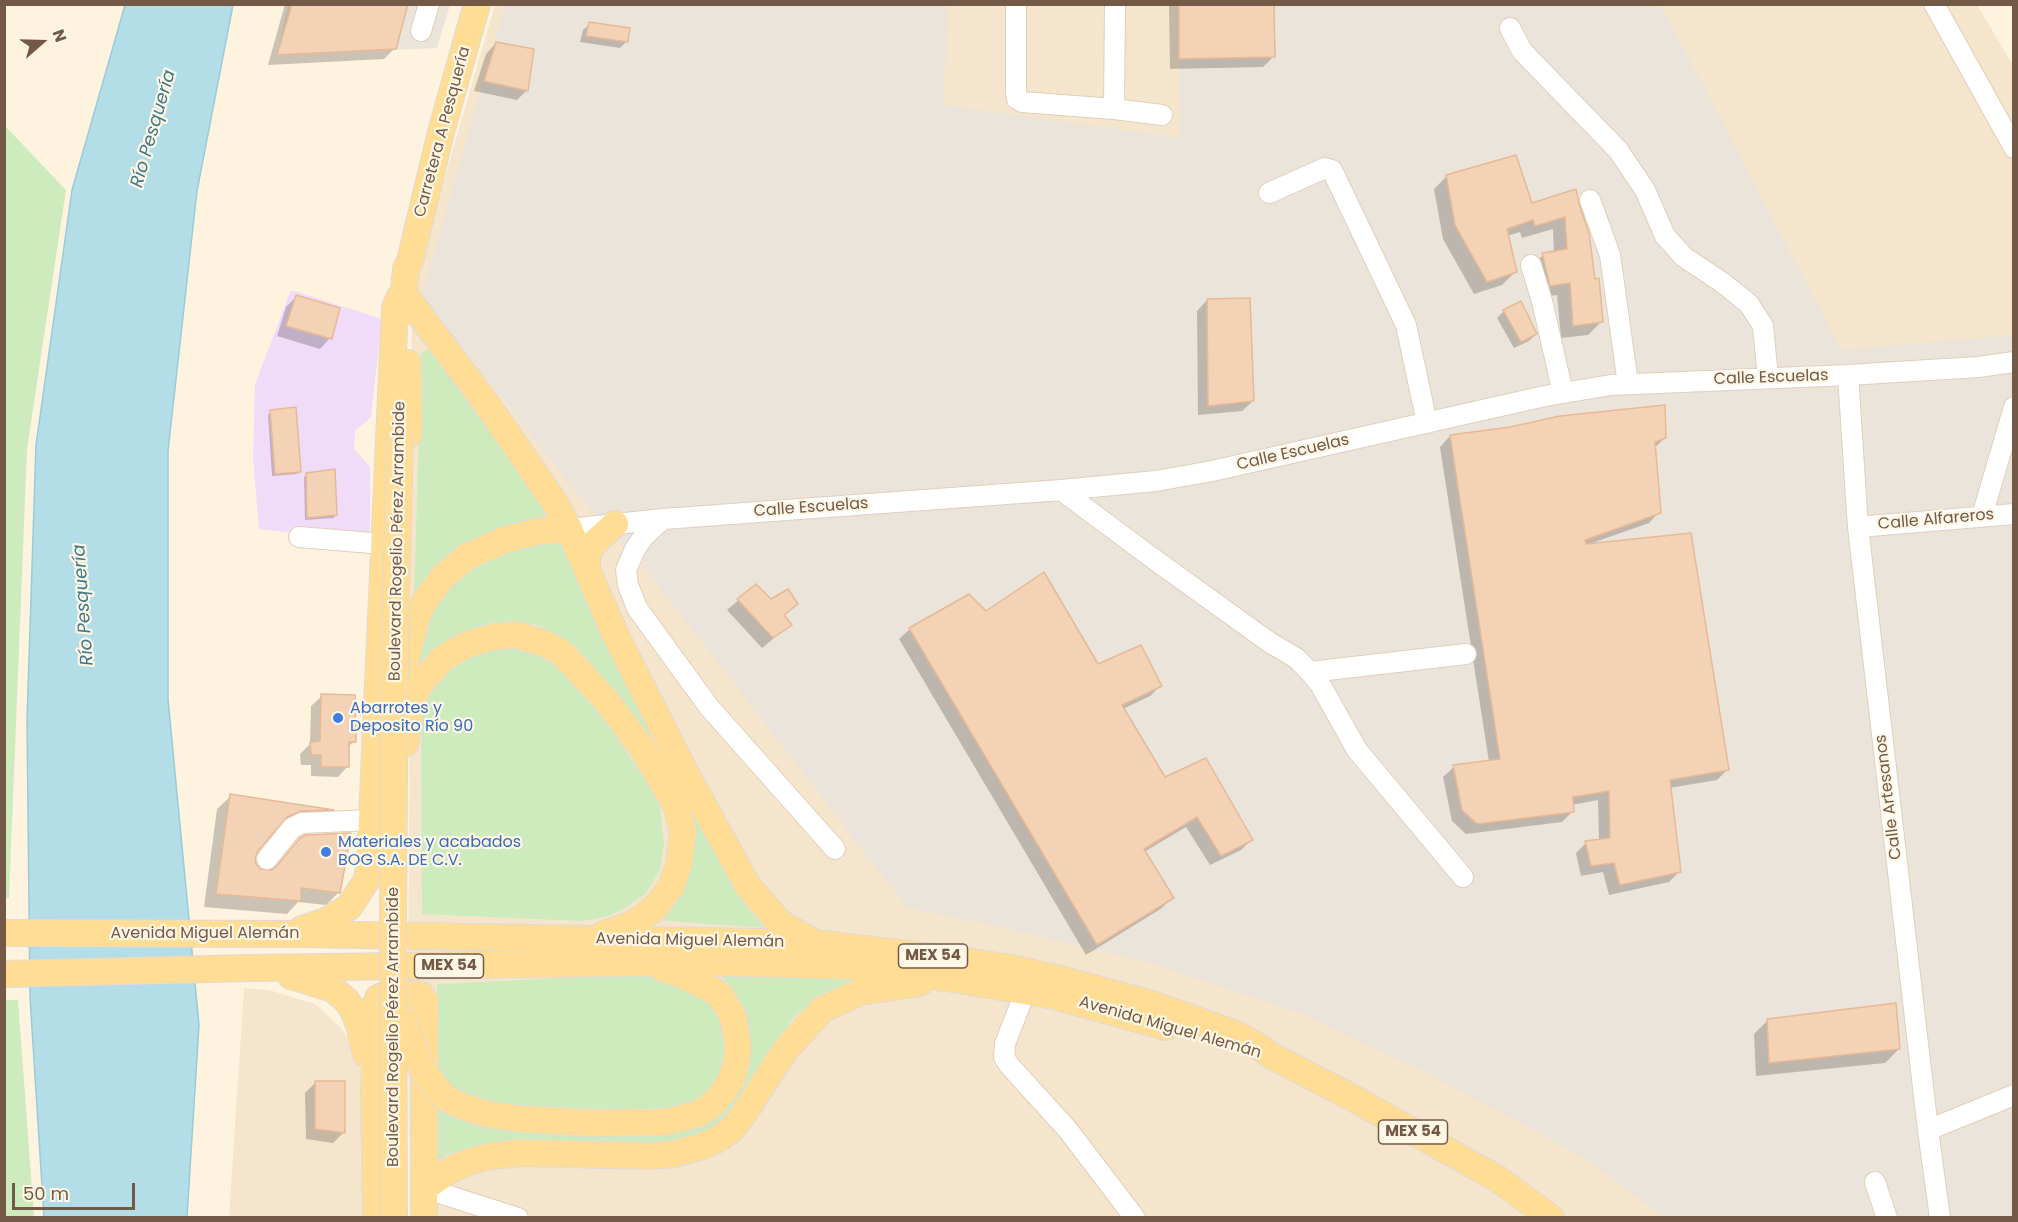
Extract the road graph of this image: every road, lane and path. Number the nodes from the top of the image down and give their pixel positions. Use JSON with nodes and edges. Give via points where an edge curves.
{"nodes":[{"id":1,"x":429,"y":4,"type":"edge"},
{"id":2,"x":477,"y":4,"type":"edge"},
{"id":3,"x":1016,"y":4,"type":"edge"},
{"id":4,"x":1115,"y":4,"type":"edge"},
{"id":5,"x":1934,"y":4,"type":"edge"},
{"id":6,"x":1510,"y":28,"type":"dead end"},
{"id":7,"x":421,"y":31,"type":"dead end"},
{"id":8,"x":1114,"y":109,"type":"junction"},
{"id":9,"x":1162,"y":115,"type":"dead end"},
{"id":10,"x":2013,"y":148,"type":"edge"},
{"id":11,"x":1269,"y":193,"type":"dead end"},
{"id":12,"x":1590,"y":200,"type":"dead end"},
{"id":13,"x":1531,"y":265,"type":"dead end"},
{"id":14,"x":405,"y":298,"type":"junction"},
{"id":15,"x":2013,"y":362,"type":"edge"},
{"id":16,"x":1848,"y":375,"type":"junction"},
{"id":17,"x":1768,"y":378,"type":"junction"},
{"id":18,"x":1628,"y":384,"type":"junction"},
{"id":19,"x":1563,"y":393,"type":"junction"},
{"id":20,"x":2013,"y":408,"type":"edge"},
{"id":21,"x":1427,"y":423,"type":"junction"},
{"id":22,"x":404,"y":434,"type":"junction"},
{"id":23,"x":1061,"y":490,"type":"junction"},
{"id":24,"x":2013,"y":514,"type":"edge"},
{"id":25,"x":1982,"y":516,"type":"junction"},
{"id":26,"x":663,"y":519,"type":"junction"},
{"id":27,"x":615,"y":524,"type":"junction"},
{"id":28,"x":1858,"y":527,"type":"junction"},
{"id":29,"x":569,"y":529,"type":"junction"},
{"id":30,"x":299,"y":537,"type":"dead end"},
{"id":31,"x":384,"y":544,"type":"junction"},
{"id":32,"x":586,"y":569,"type":"junction"},
{"id":33,"x":1466,"y":654,"type":"dead end"},
{"id":34,"x":405,"y":664,"type":"junction"},
{"id":35,"x":1310,"y":672,"type":"junction"},
{"id":36,"x":405,"y":744,"type":"junction"},
{"id":37,"x":372,"y":820,"type":"junction"},
{"id":38,"x":835,"y":849,"type":"dead end"},
{"id":39,"x":267,"y":859,"type":"dead end"},
{"id":40,"x":1463,"y":877,"type":"dead end"},
{"id":41,"x":6,"y":933,"type":"edge"},
{"id":42,"x":283,"y":934,"type":"junction"},
{"id":43,"x":404,"y":937,"type":"junction"},
{"id":44,"x":580,"y":940,"type":"junction"},
{"id":45,"x":815,"y":943,"type":"junction"},
{"id":46,"x":648,"y":963,"type":"junction"},
{"id":47,"x":404,"y":966,"type":"junction"},
{"id":48,"x":253,"y":968,"type":"junction"},
{"id":49,"x":6,"y":974,"type":"edge"},
{"id":50,"x":947,"y":978,"type":"junction"},
{"id":51,"x":1025,"y":992,"type":"junction"},
{"id":52,"x":1149,"y":1012,"type":"junction"},
{"id":53,"x":404,"y":1021,"type":"junction"},
{"id":54,"x":374,"y":1092,"type":"junction"},
{"id":55,"x":2013,"y":1095,"type":"edge"},
{"id":56,"x":1928,"y":1130,"type":"junction"},
{"id":57,"x":1875,"y":1182,"type":"dead end"},
{"id":58,"x":424,"y":1188,"type":"junction"},
{"id":59,"x":376,"y":1218,"type":"edge"},
{"id":60,"x":394,"y":1218,"type":"edge"},
{"id":61,"x":406,"y":1218,"type":"edge"},
{"id":62,"x":424,"y":1218,"type":"edge"},
{"id":63,"x":518,"y":1218,"type":"edge"},
{"id":64,"x":1135,"y":1218,"type":"edge"},
{"id":65,"x":1551,"y":1218,"type":"edge"},
{"id":66,"x":1887,"y":1218,"type":"edge"},
{"id":67,"x":1940,"y":1218,"type":"edge"}],
"edges":[{"from":1,"to":7,"type":"street"},
{"from":2,"to":14,"type":"main road","name":"Carretera A Pesquería","via":[[441,132]]},
{"from":3,"to":8,"type":"street","via":[[1017,99]]},
{"from":4,"to":8,"type":"street"},
{"from":5,"to":10,"type":"street"},
{"from":6,"to":17,"type":"street","via":[[1522,51],[1618,150],[1645,190],[1665,236],[1684,257],[1749,304],[1762,326]]},
{"from":8,"to":9,"type":"street"},
{"from":11,"to":21,"type":"street","via":[[1325,168],[1332,170],[1406,325]]},
{"from":12,"to":18,"type":"street","via":[[1610,255]]},
{"from":13,"to":19,"type":"street"},
{"from":14,"to":22,"type":"main road","name":"Boulevard Rogelio Pérez Arrambide"},
{"from":14,"to":29,"type":"main road","via":[[486,403],[555,502]]},
{"from":14,"to":31,"type":"main road","via":[[397,300],[394,308]]},
{"from":15,"to":16,"type":"street","name":"Calle Escuelas"},
{"from":16,"to":17,"type":"street","name":"Calle Escuelas"},
{"from":16,"to":28,"type":"street","name":"Calle Artesanos"},
{"from":17,"to":18,"type":"street","name":"Calle Escuelas"},
{"from":18,"to":19,"type":"street","name":"Calle Escuelas"},
{"from":19,"to":21,"type":"street","name":"Calle Escuelas"},
{"from":20,"to":25,"type":"street"},
{"from":21,"to":23,"type":"street","name":"Calle Escuelas","via":[[1193,475]]},
{"from":22,"to":34,"type":"main road","name":"Boulevard Rogelio Pérez Arrambide"},
{"from":22,"to":60,"type":"main road","name":"Boulevard Rogelio Pérez Arrambide","bridge":true,"via":[[395,647]]},
{"from":23,"to":26,"type":"street","name":"Calle Escuelas"},
{"from":23,"to":35,"type":"street","via":[[1296,658]]},
{"from":24,"to":25,"type":"street","name":"Calle Alfareros"},
{"from":25,"to":28,"type":"street","name":"Calle Alfareros"},
{"from":26,"to":27,"type":"street","name":"Calle Escuelas"},
{"from":26,"to":38,"type":"street","via":[[644,536],[626,570],[637,608],[709,706]]},
{"from":27,"to":29,"type":"street","name":"Calle Escuelas"},
{"from":27,"to":32,"type":"main road","via":[[592,545]]},
{"from":28,"to":56,"type":"street","name":"Calle Artesanos"},
{"from":29,"to":32,"type":"main road"},
{"from":29,"to":34,"type":"main road","via":[[504,540],[463,560],[433,588],[417,616]]},
{"from":30,"to":31,"type":"street"},
{"from":31,"to":37,"type":"main road"},
{"from":32,"to":45,"type":"main road","via":[[684,770],[748,886],[780,923]]},
{"from":33,"to":35,"type":"street"},
{"from":34,"to":36,"type":"main road","name":"Boulevard Rogelio Pérez Arrambide"},
{"from":35,"to":40,"type":"street","via":[[1357,750]]},
{"from":36,"to":43,"type":"main road","name":"Boulevard Rogelio Pérez Arrambide"},
{"from":36,"to":44,"type":"main road","via":[[410,707],[423,680],[456,650],[498,636],[518,635],[562,653],[606,700],[642,748],[676,805],[683,832],[671,887],[656,908],[633,924]]},
{"from":37,"to":39,"type":"street","via":[[302,823],[292,828]]},
{"from":37,"to":42,"type":"main road","via":[[367,880],[349,907],[326,921]]},
{"from":41,"to":42,"type":"main road","name":"Avenida Miguel Alemán","number":"MEX 54"},
{"from":42,"to":43,"type":"main road","name":"Avenida Miguel Alemán","number":"MEX 54"},
{"from":43,"to":44,"type":"main road","name":"Avenida Miguel Alemán","number":"MEX 54"},
{"from":43,"to":47,"type":"main road","name":"Boulevard Rogelio Pérez Arrambide"},
{"from":44,"to":45,"type":"main road","name":"Avenida Miguel Alemán","number":"MEX 54"},
{"from":45,"to":52,"type":"main road","name":"Avenida Miguel Alemán","number":"MEX 54","via":[[1011,968],[1060,979]]},
{"from":46,"to":47,"type":"main road","name":"Avenida Miguel Alemán","number":"MEX 54"},
{"from":46,"to":50,"type":"main road","name":"Avenida Miguel Alemán","number":"MEX 54","via":[[854,966]]},
{"from":46,"to":53,"type":"main road","bridge":true,"via":[[706,986],[721,996],[733,1016],[738,1047],[732,1078],[712,1105],[698,1114],[666,1122],[592,1123],[499,1117],[464,1107],[449,1100],[422,1069]]},
{"from":47,"to":48,"type":"main road","name":"Avenida Miguel Alemán","number":"MEX 54"},
{"from":47,"to":53,"type":"main road","name":"Boulevard Rogelio Pérez Arrambide"},
{"from":48,"to":49,"type":"main road","name":"Avenida Miguel Alemán","number":"MEX 54"},
{"from":48,"to":54,"type":"main road","via":[[318,983],[346,1000],[359,1025]]},
{"from":50,"to":51,"type":"main road","name":"Avenida Miguel Alemán","number":"MEX 54"},
{"from":50,"to":58,"type":"main road","via":[[860,992],[823,1009],[786,1049],[731,1130],[703,1146],[650,1156],[491,1156],[450,1170]]},
{"from":51,"to":52,"type":"main road","name":"Avenida Miguel Alemán","number":"MEX 54"},
{"from":51,"to":64,"type":"street","via":[[1005,1044],[1004,1057],[1068,1130]]},
{"from":52,"to":65,"type":"main road","name":"Avenida Miguel Alemán","number":"MEX 54","via":[[1233,1049],[1270,1055],[1498,1179]]},
{"from":53,"to":61,"type":"main road","name":"Boulevard Rogelio Pérez Arrambide","bridge":true},
{"from":54,"to":58,"type":"main road","via":[[378,998],[421,995],[425,1002]]},
{"from":54,"to":59,"type":"main road"},
{"from":55,"to":56,"type":"street"},
{"from":56,"to":67,"type":"street","name":"Calle Artesanos"},
{"from":57,"to":66,"type":"street"},
{"from":58,"to":62,"type":"main road"},
{"from":58,"to":63,"type":"street"}]}
